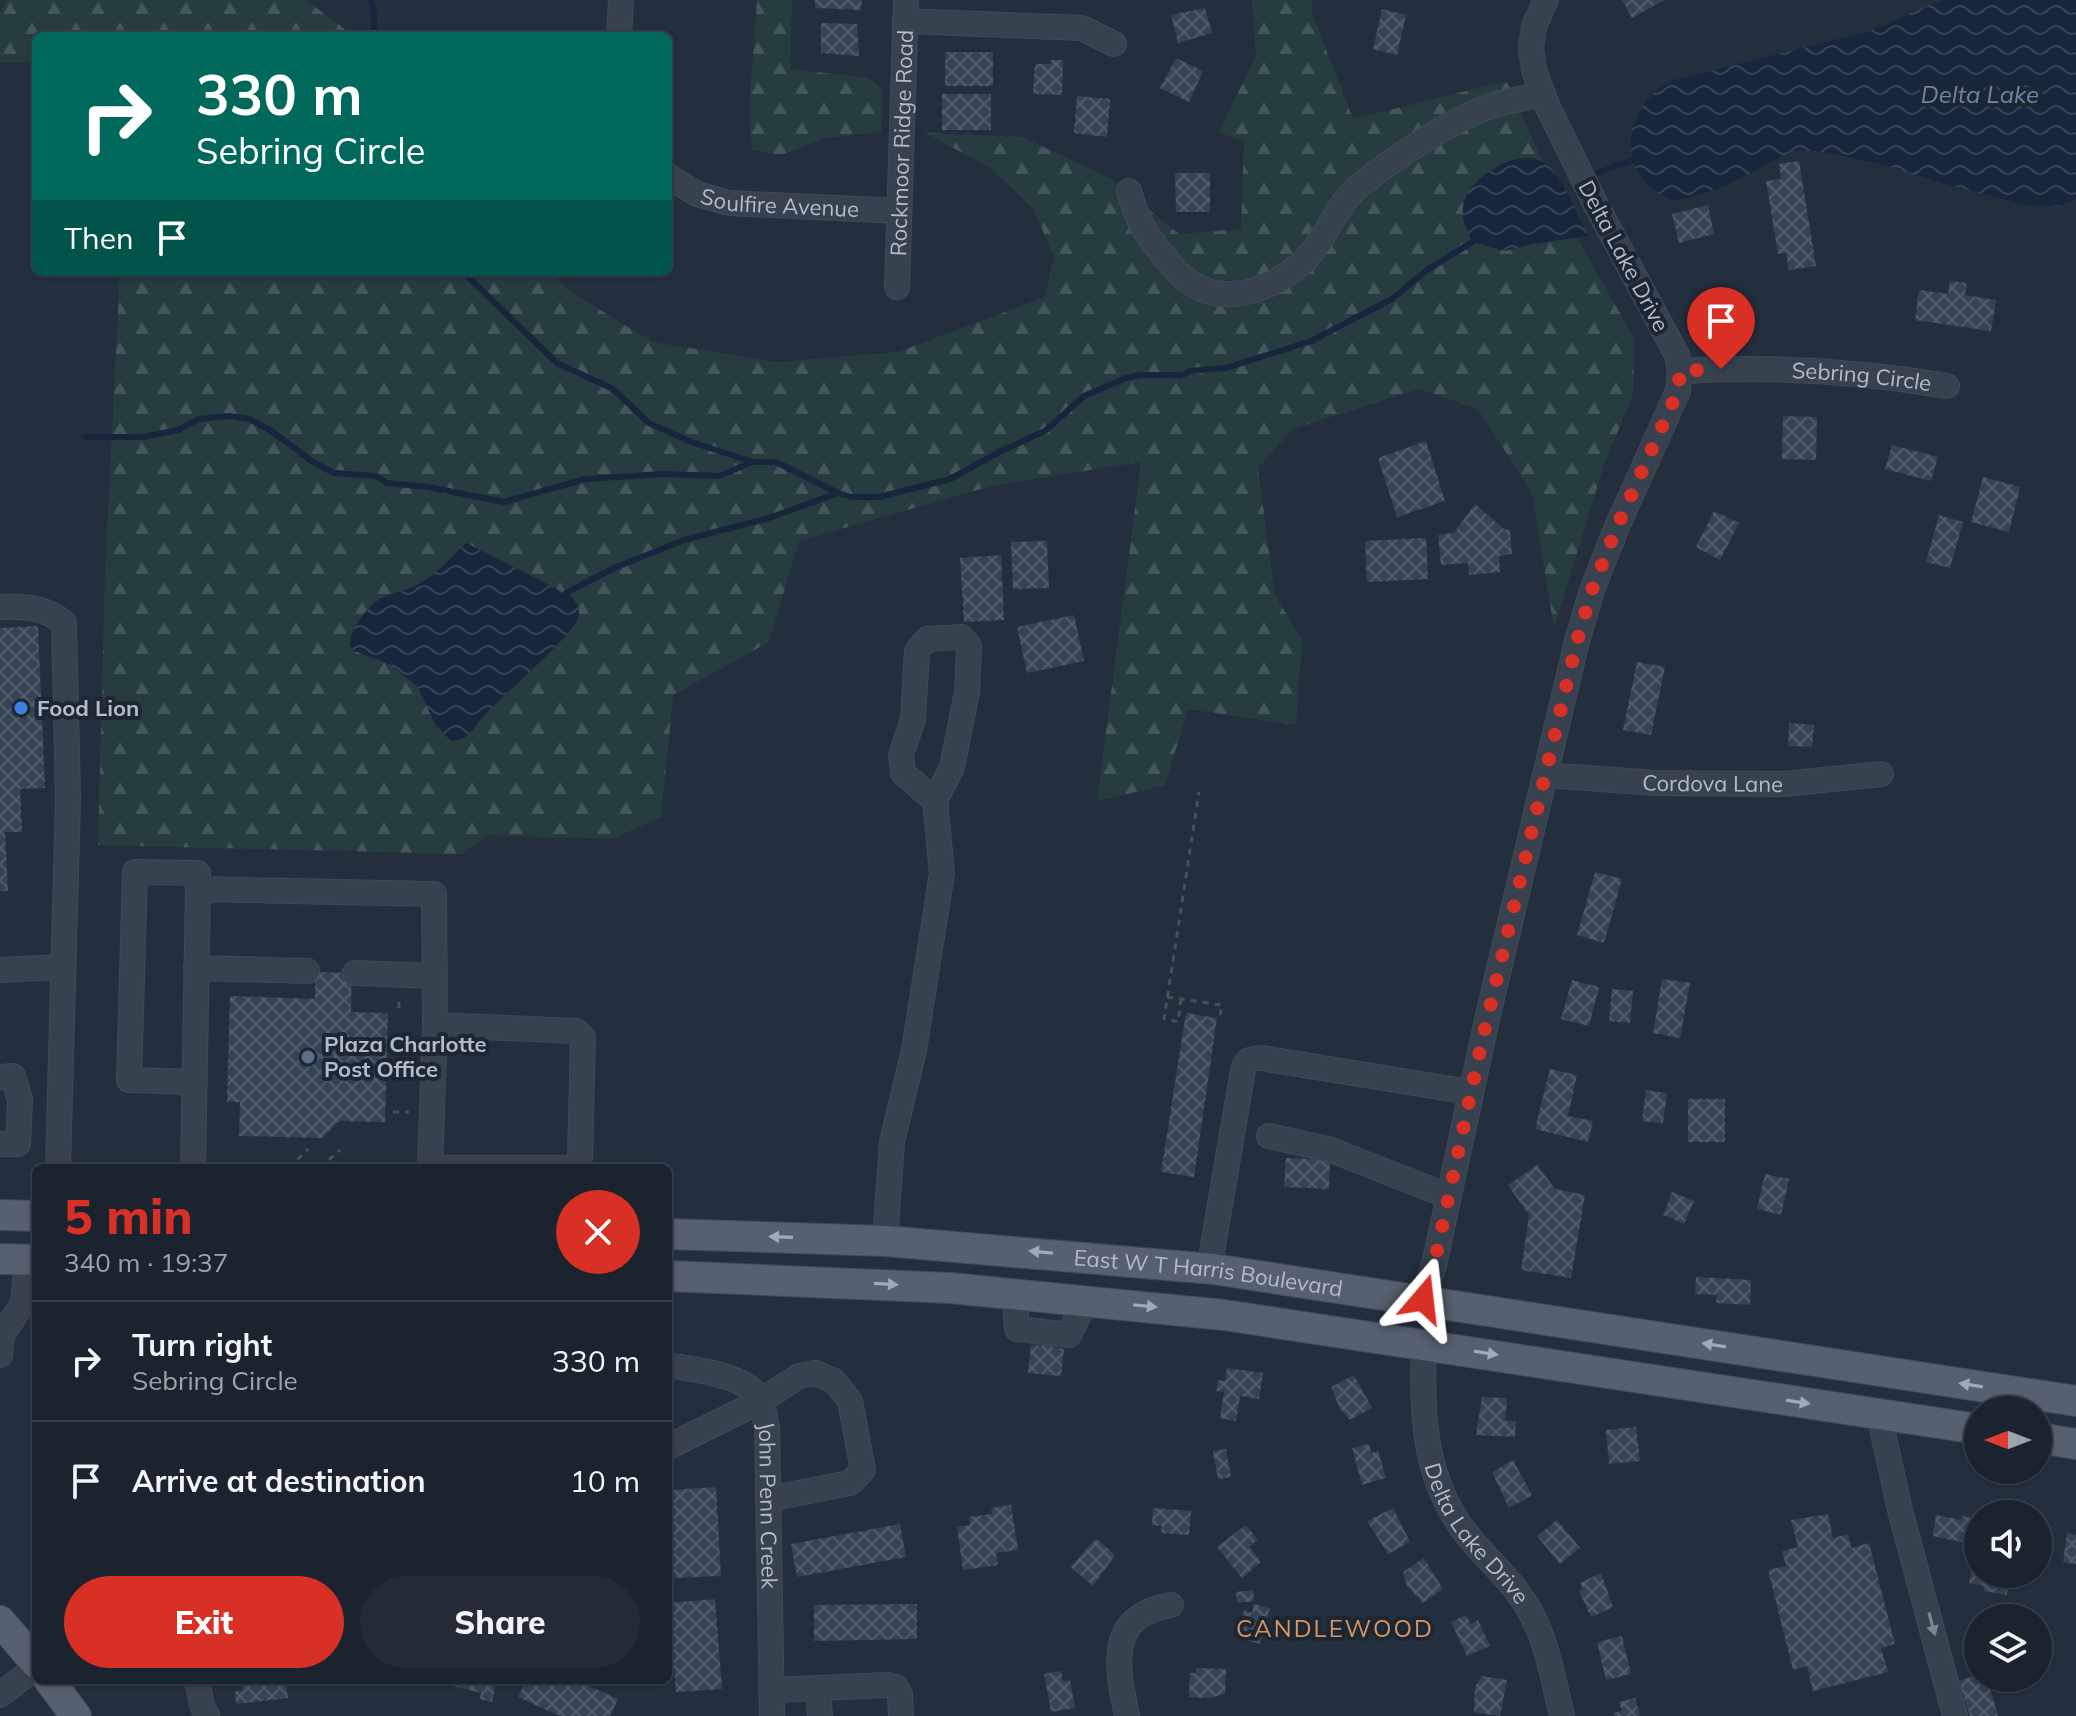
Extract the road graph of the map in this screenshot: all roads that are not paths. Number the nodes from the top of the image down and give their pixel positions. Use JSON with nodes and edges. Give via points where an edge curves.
{"nodes":[{"id":1,"x":621,"y":0,"type":"edge"},
{"id":2,"x":1546,"y":0,"type":"edge"},
{"id":3,"x":905,"y":10,"type":"edge"},
{"id":4,"x":619,"y":32,"type":"edge"},
{"id":5,"x":1114,"y":44,"type":"dead end"},
{"id":6,"x":1543,"y":94,"type":"junction"},
{"id":7,"x":672,"y":178,"type":"edge"},
{"id":8,"x":1129,"y":191,"type":"dead end"},
{"id":9,"x":899,"y":211,"type":"junction"},
{"id":10,"x":897,"y":287,"type":"dead end"},
{"id":11,"x":1680,"y":371,"type":"junction"},
{"id":12,"x":1947,"y":386,"type":"dead end"},
{"id":13,"x":0,"y":607,"type":"edge"},
{"id":14,"x":1881,"y":774,"type":"dead end"},
{"id":15,"x":1545,"y":775,"type":"junction"},
{"id":16,"x":935,"y":801,"type":"junction"},
{"id":17,"x":198,"y":889,"type":"junction"},
{"id":18,"x":63,"y":967,"type":"junction"},
{"id":19,"x":196,"y":968,"type":"junction"},
{"id":20,"x":0,"y":970,"type":"edge"},
{"id":21,"x":307,"y":971,"type":"dead end"},
{"id":22,"x":355,"y":973,"type":"dead end"},
{"id":23,"x":435,"y":976,"type":"junction"},
{"id":24,"x":435,"y":1025,"type":"junction"},
{"id":25,"x":0,"y":1077,"type":"edge"},
{"id":26,"x":194,"y":1082,"type":"junction"},
{"id":27,"x":1470,"y":1092,"type":"junction"},
{"id":28,"x":60,"y":1097,"type":"junction"},
{"id":29,"x":20,"y":1100,"type":"junction"},
{"id":30,"x":1269,"y":1136,"type":"dead end"},
{"id":31,"x":0,"y":1144,"type":"edge"},
{"id":32,"x":58,"y":1164,"type":"edge"},
{"id":33,"x":193,"y":1164,"type":"edge"},
{"id":34,"x":430,"y":1164,"type":"edge"},
{"id":35,"x":576,"y":1164,"type":"edge"},
{"id":36,"x":1448,"y":1196,"type":"junction"},
{"id":37,"x":0,"y":1215,"type":"edge"},
{"id":38,"x":32,"y":1216,"type":"edge"},
{"id":39,"x":672,"y":1234,"type":"edge"},
{"id":40,"x":885,"y":1241,"type":"junction"},
{"id":41,"x":21,"y":1260,"type":"edge"},
{"id":42,"x":1209,"y":1269,"type":"junction"},
{"id":43,"x":672,"y":1276,"type":"edge"},
{"id":44,"x":1423,"y":1299,"type":"junction"},
{"id":45,"x":1525,"y":1315,"type":"junction"},
{"id":46,"x":1304,"y":1327,"type":"junction"},
{"id":47,"x":1424,"y":1344,"type":"junction"},
{"id":48,"x":0,"y":1355,"type":"edge"},
{"id":49,"x":672,"y":1366,"type":"edge"},
{"id":50,"x":761,"y":1401,"type":"junction"},
{"id":51,"x":2076,"y":1401,"type":"edge"},
{"id":52,"x":1879,"y":1415,"type":"junction"},
{"id":53,"x":1964,"y":1427,"type":"edge"},
{"id":54,"x":2052,"y":1440,"type":"edge"},
{"id":55,"x":2076,"y":1444,"type":"edge"},
{"id":56,"x":672,"y":1445,"type":"edge"},
{"id":57,"x":768,"y":1499,"type":"junction"},
{"id":58,"x":1171,"y":1605,"type":"dead end"},
{"id":59,"x":0,"y":1621,"type":"edge"},
{"id":60,"x":32,"y":1660,"type":"edge"},
{"id":61,"x":32,"y":1668,"type":"edge"},
{"id":62,"x":52,"y":1684,"type":"edge"},
{"id":63,"x":198,"y":1684,"type":"edge"},
{"id":64,"x":818,"y":1688,"type":"junction"},
{"id":65,"x":772,"y":1690,"type":"junction"},
{"id":66,"x":0,"y":1695,"type":"edge"},
{"id":67,"x":76,"y":1716,"type":"edge"},
{"id":68,"x":207,"y":1716,"type":"edge"},
{"id":69,"x":772,"y":1716,"type":"edge"},
{"id":70,"x":820,"y":1716,"type":"edge"},
{"id":71,"x":901,"y":1716,"type":"edge"},
{"id":72,"x":1127,"y":1716,"type":"edge"},
{"id":73,"x":1562,"y":1716,"type":"edge"},
{"id":74,"x":1955,"y":1716,"type":"edge"}],
"edges":[{"from":1,"to":4,"type":"street"},
{"from":2,"to":6,"type":"street","name":"Delta Lake Drive","via":[[1531,48]]},
{"from":3,"to":5,"type":"street","via":[[1082,28]]},
{"from":3,"to":9,"type":"street","name":"Rockmoor Ridge Road"},
{"from":6,"to":8,"type":"street","via":[[1457,120],[1406,154],[1357,188],[1307,258],[1278,281],[1251,292],[1218,293],[1190,283],[1152,242],[1136,217]]},
{"from":6,"to":11,"type":"street","name":"Delta Lake Drive","via":[[1677,355]]},
{"from":7,"to":9,"type":"street","name":"Soulfire Avenue","via":[[697,194],[729,203]]},
{"from":9,"to":10,"type":"street","name":"Rockmoor Ridge Road"},
{"from":11,"to":12,"type":"street","name":"Sebring Circle","via":[[1860,374]]},
{"from":11,"to":15,"type":"street","via":[[1678,391],[1592,590]]},
{"from":13,"to":18,"type":"street","via":[[33,608],[64,623],[68,798]]},
{"from":14,"to":15,"type":"street","name":"Cordova Lane","via":[[1784,784]]},
{"from":15,"to":27,"type":"street"},
{"from":16,"to":16,"type":"street","via":[[903,773],[901,755],[913,719],[917,651],[927,639],[961,637],[969,646],[967,692],[952,767]]},
{"from":16,"to":40,"type":"street","via":[[942,873],[914,1050],[892,1142]]},
{"from":17,"to":19,"type":"street"},
{"from":17,"to":23,"type":"street","via":[[434,894]]},
{"from":17,"to":26,"type":"street","via":[[198,873],[135,872],[129,1080]]},
{"from":18,"to":20,"type":"street"},
{"from":18,"to":28,"type":"street"},
{"from":19,"to":21,"type":"street"},
{"from":19,"to":26,"type":"street"},
{"from":22,"to":23,"type":"street"},
{"from":23,"to":24,"type":"street"},
{"from":24,"to":34,"type":"street"},
{"from":24,"to":35,"type":"street","via":[[576,1031],[583,1038],[580,1159]]},
{"from":25,"to":29,"type":"street","via":[[13,1076]]},
{"from":26,"to":33,"type":"street"},
{"from":27,"to":36,"type":"street"},
{"from":27,"to":42,"type":"street","via":[[1261,1058],[1246,1061]]},
{"from":28,"to":29,"type":"street"},
{"from":28,"to":32,"type":"street"},
{"from":29,"to":31,"type":"street","via":[[18,1144]]},
{"from":30,"to":36,"type":"street","via":[[1331,1150]]},
{"from":36,"to":44,"type":"street"},
{"from":37,"to":38,"type":"main road"},
{"from":40,"to":39,"type":"main road","name":"East W T Harris Boulevard","one_way":true},
{"from":42,"to":40,"type":"main road","name":"East W T Harris Boulevard","one_way":true},
{"from":41,"to":48,"type":"street","via":[[23,1304],[2,1334]]},
{"from":42,"to":44,"type":"main road","name":"East W T Harris Boulevard"},
{"from":43,"to":46,"type":"main road","name":"East W T Harris Boulevard","one_way":true,"via":[[1014,1294]]},
{"from":44,"to":45,"type":"main road","name":"East W T Harris Boulevard"},
{"from":44,"to":46,"type":"main road","via":[[1404,1316]]},
{"from":45,"to":47,"type":"main road","via":[[1445,1332]]},
{"from":51,"to":45,"type":"main road","name":"East W T Harris Boulevard","one_way":true},
{"from":46,"to":47,"type":"main road","name":"East W T Harris Boulevard"},
{"from":47,"to":52,"type":"main road","name":"East W T Harris Boulevard","one_way":true},
{"from":47,"to":73,"type":"street","name":"Delta Lake Drive","via":[[1424,1419],[1436,1479],[1467,1535],[1528,1606],[1547,1651]]},
{"from":49,"to":50,"type":"street","name":"John Penn Creek","via":[[751,1386]]},
{"from":50,"to":56,"type":"street"},
{"from":50,"to":57,"type":"street","name":"John Penn Creek","via":[[767,1427]]},
{"from":50,"to":57,"type":"street","via":[[799,1376],[815,1373],[834,1381],[850,1401],[863,1470],[850,1483]]},
{"from":52,"to":53,"type":"main road","name":"East W T Harris Boulevard"},
{"from":52,"to":74,"type":"street","one_way":true},
{"from":54,"to":55,"type":"main road"},
{"from":57,"to":65,"type":"street","name":"John Penn Creek"},
{"from":58,"to":72,"type":"street","via":[[1141,1616],[1120,1644],[1117,1670]]},
{"from":59,"to":60,"type":"main road"},
{"from":61,"to":66,"type":"street"},
{"from":62,"to":67,"type":"main road"},
{"from":63,"to":68,"type":"street"},
{"from":64,"to":65,"type":"street"},
{"from":64,"to":70,"type":"street"},
{"from":64,"to":71,"type":"street","via":[[896,1687]]},
{"from":65,"to":69,"type":"street","name":"John Penn Creek"}]}
